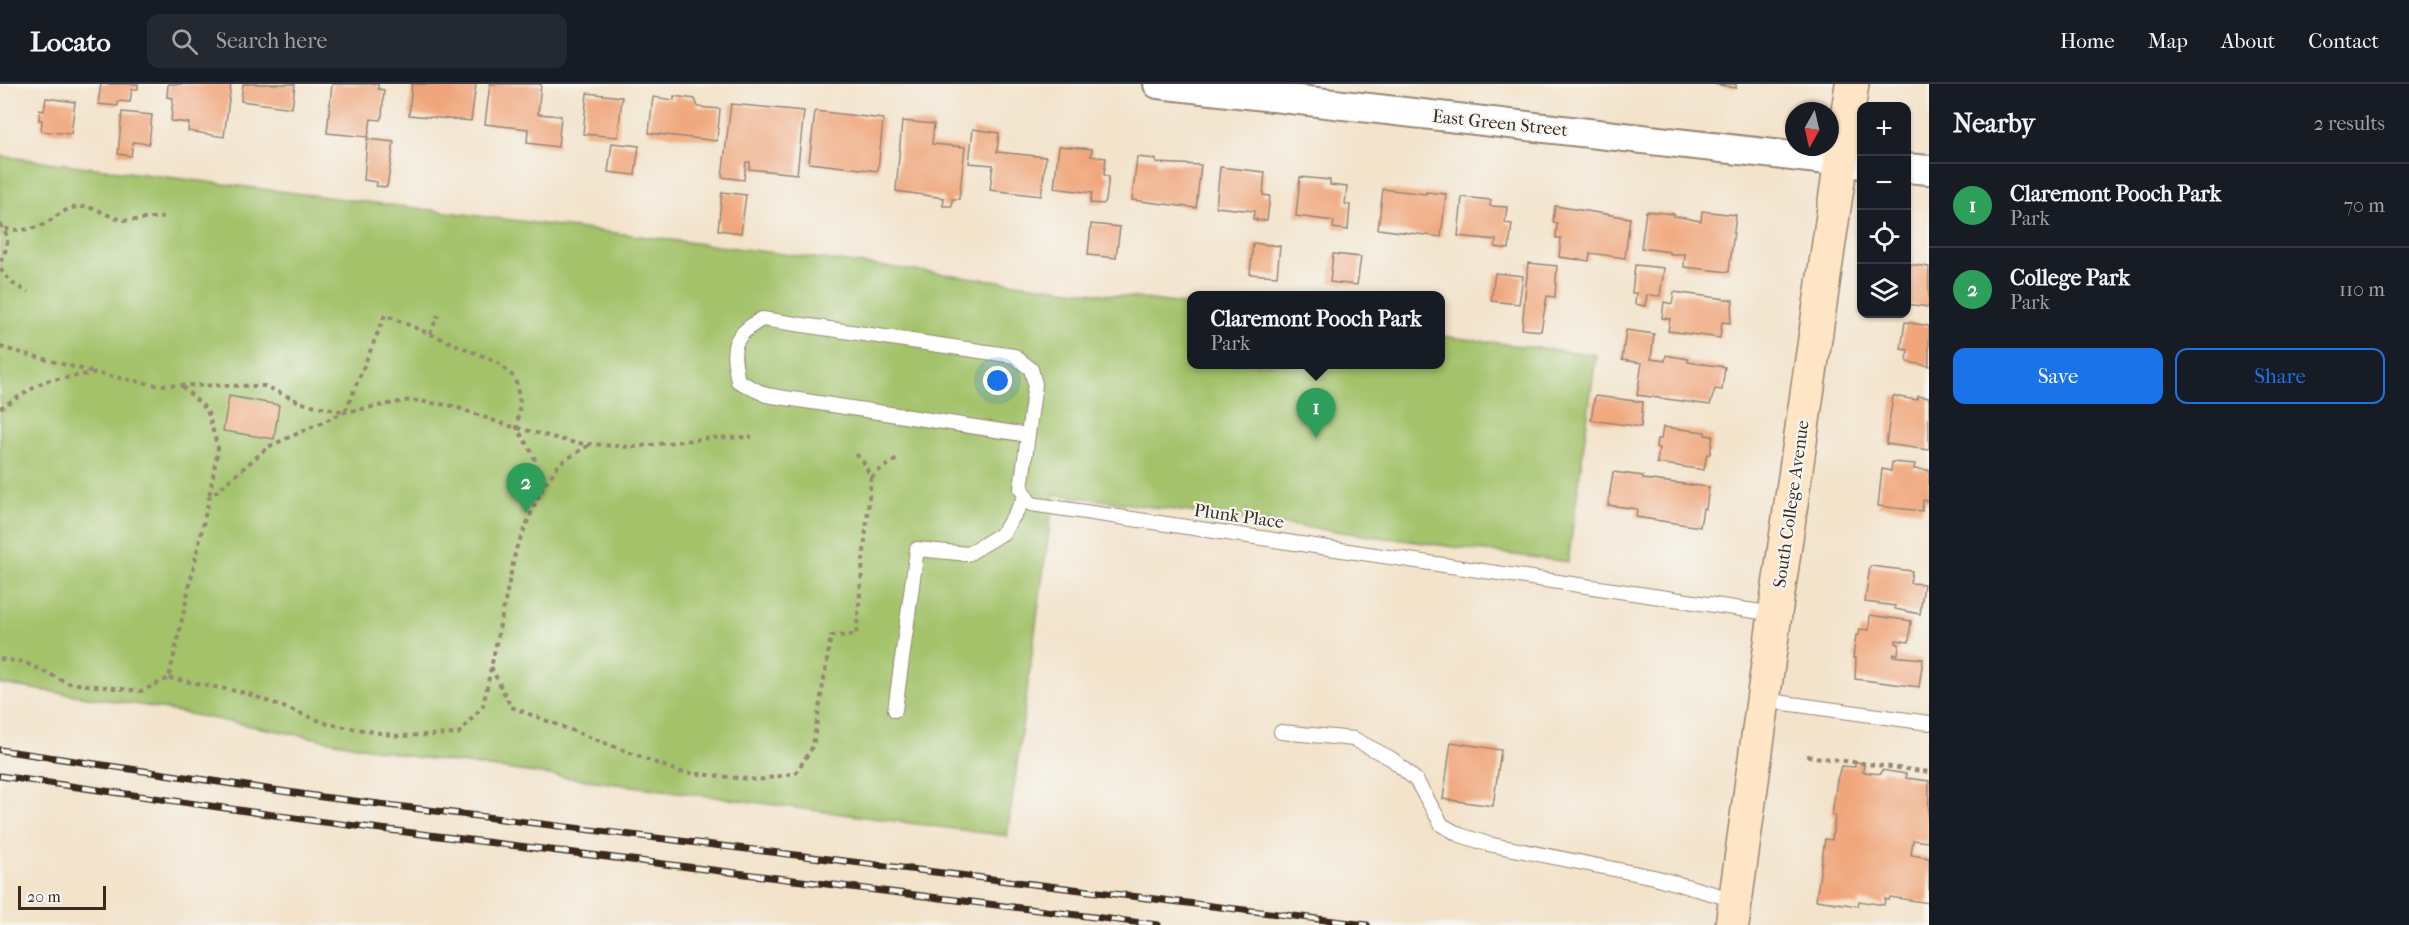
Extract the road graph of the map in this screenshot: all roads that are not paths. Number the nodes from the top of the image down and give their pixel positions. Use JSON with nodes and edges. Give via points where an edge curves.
{"nodes":[{"id":1,"x":1158,"y":84,"type":"edge"},
{"id":2,"x":1852,"y":84,"type":"edge"},
{"id":3,"x":1852,"y":163,"type":"edge"},
{"id":4,"x":1911,"y":168,"type":"edge"},
{"id":5,"x":1929,"y":170,"type":"edge"},
{"id":6,"x":1028,"y":435,"type":"junction"},
{"id":7,"x":1026,"y":496,"type":"junction"},
{"id":8,"x":1774,"y":614,"type":"junction"},
{"id":9,"x":1763,"y":700,"type":"junction"},
{"id":10,"x":895,"y":710,"type":"dead end"},
{"id":11,"x":1929,"y":723,"type":"edge"},
{"id":12,"x":1281,"y":732,"type":"dead end"},
{"id":13,"x":1734,"y":912,"type":"edge"}],
"edges":[{"from":1,"to":3,"type":"street","name":"East Green Street"},
{"from":2,"to":3,"type":"street","name":"South College Avenue"},
{"from":3,"to":8,"type":"street","name":"South College Avenue"},
{"from":4,"to":5,"type":"street"},
{"from":6,"to":6,"type":"lane","via":[[766,395],[738,381],[732,353],[742,330],[762,319],[1014,356],[1031,369],[1035,384]]},
{"from":6,"to":7,"type":"lane","via":[[1021,489]]},
{"from":7,"to":8,"type":"lane","name":"Plunk Place","via":[[1031,504]]},
{"from":7,"to":10,"type":"lane","via":[[1003,532],[968,554],[917,549]]},
{"from":8,"to":9,"type":"street","name":"South College Avenue"},
{"from":9,"to":11,"type":"lane"},
{"from":9,"to":13,"type":"street","name":"South College Avenue"},
{"from":12,"to":13,"type":"lane","via":[[1354,739],[1392,759],[1416,780],[1442,825],[1460,835],[1654,877]]}]}
